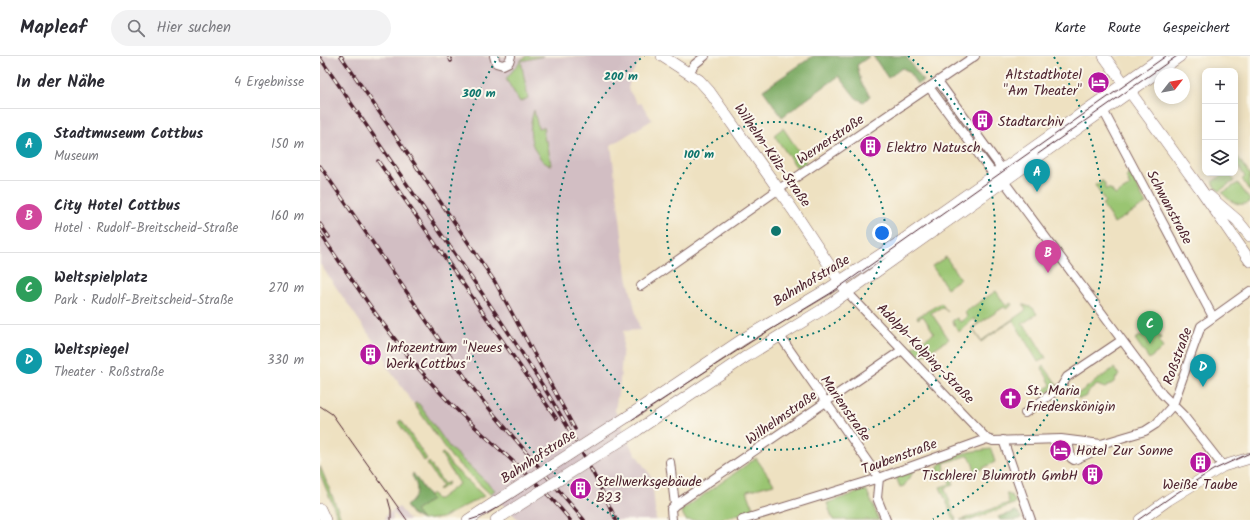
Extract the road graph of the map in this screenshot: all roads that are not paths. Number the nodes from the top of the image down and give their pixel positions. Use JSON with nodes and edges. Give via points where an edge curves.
{"nodes":[{"id":1,"x":494,"y":56,"type":"edge"},
{"id":2,"x":511,"y":56,"type":"edge"},
{"id":3,"x":662,"y":56,"type":"edge"},
{"id":4,"x":705,"y":56,"type":"edge"},
{"id":5,"x":975,"y":56,"type":"edge"},
{"id":6,"x":1104,"y":56,"type":"edge"},
{"id":7,"x":1163,"y":56,"type":"edge"},
{"id":8,"x":1180,"y":56,"type":"edge"},
{"id":9,"x":689,"y":72,"type":"junction"},
{"id":10,"x":938,"y":81,"type":"junction"},
{"id":11,"x":929,"y":87,"type":"junction"},
{"id":12,"x":1127,"y":87,"type":"junction"},
{"id":13,"x":1103,"y":110,"type":"junction"},
{"id":14,"x":1001,"y":176,"type":"junction"},
{"id":15,"x":1199,"y":187,"type":"junction"},
{"id":16,"x":779,"y":189,"type":"junction"},
{"id":17,"x":1250,"y":236,"type":"edge"},
{"id":18,"x":1250,"y":261,"type":"edge"},
{"id":19,"x":641,"y":286,"type":"dead end"},
{"id":20,"x":843,"y":287,"type":"junction"},
{"id":21,"x":1250,"y":291,"type":"edge"},
{"id":22,"x":1213,"y":317,"type":"junction"},
{"id":23,"x":780,"y":336,"type":"junction"},
{"id":24,"x":1122,"y":340,"type":"junction"},
{"id":25,"x":902,"y":350,"type":"junction"},
{"id":26,"x":825,"y":402,"type":"junction"},
{"id":27,"x":1173,"y":405,"type":"junction"},
{"id":28,"x":1025,"y":413,"type":"dead end"},
{"id":29,"x":987,"y":439,"type":"junction"},
{"id":30,"x":1003,"y":440,"type":"junction"},
{"id":31,"x":1068,"y":440,"type":"junction"},
{"id":32,"x":1101,"y":444,"type":"junction"},
{"id":33,"x":1250,"y":458,"type":"edge"},
{"id":34,"x":670,"y":462,"type":"dead end"},
{"id":35,"x":1223,"y":466,"type":"junction"},
{"id":36,"x":879,"y":478,"type":"junction"},
{"id":37,"x":675,"y":505,"type":"junction"},
{"id":38,"x":320,"y":509,"type":"edge"},
{"id":39,"x":501,"y":517,"type":"edge"},
{"id":40,"x":325,"y":520,"type":"edge"},
{"id":41,"x":468,"y":520,"type":"edge"},
{"id":42,"x":672,"y":520,"type":"edge"},
{"id":43,"x":742,"y":520,"type":"edge"},
{"id":44,"x":886,"y":520,"type":"edge"},
{"id":45,"x":1030,"y":520,"type":"edge"},
{"id":46,"x":1140,"y":520,"type":"edge"}],
"edges":[{"from":1,"to":2,"type":"street","via":[[496,63],[503,65],[509,62]]},
{"from":3,"to":9,"type":"main road","name":"Wilhelm-Külz-Straße"},
{"from":4,"to":9,"type":"street","via":[[694,64]]},
{"from":5,"to":10,"type":"street","name":"Wernerstraße"},
{"from":6,"to":12,"type":"main road"},
{"from":7,"to":12,"type":"main road","name":"Bahnhofstraße"},
{"from":8,"to":12,"type":"main road","name":"Bahnhofstraße"},
{"from":9,"to":16,"type":"main road","name":"Wilhelm-Külz-Straße","via":[[712,95]]},
{"from":10,"to":11,"type":"street","name":"Wernerstraße"},
{"from":10,"to":14,"type":"street","via":[[999,165]]},
{"from":11,"to":14,"type":"street","via":[[991,171]]},
{"from":11,"to":16,"type":"street","name":"Wernerstraße"},
{"from":12,"to":13,"type":"main road","name":"Bahnhofstraße"},
{"from":12,"to":14,"type":"main road","name":"Bahnhofstraße"},
{"from":12,"to":15,"type":"main road"},
{"from":13,"to":14,"type":"main road","name":"Bahnhofstraße"},
{"from":13,"to":22,"type":"street","name":"Schwanstraße"},
{"from":14,"to":20,"type":"main road","name":"Bahnhofstraße","via":[[900,242]]},
{"from":14,"to":24,"type":"street"},
{"from":15,"to":17,"type":"main road","via":[[1237,220]]},
{"from":15,"to":18,"type":"main road"},
{"from":16,"to":19,"type":"street","name":"Wernerstraße"},
{"from":16,"to":20,"type":"main road","name":"Wilhelm-Külz-Straße"},
{"from":20,"to":23,"type":"main road","name":"Bahnhofstraße","via":[[825,308]]},
{"from":20,"to":25,"type":"street","name":"Adolph-Kolping-Straße"},
{"from":20,"to":41,"type":"main road","name":"Bahnhofstraße","bridge":true,"via":[[743,339]]},
{"from":21,"to":22,"type":"street","name":"Roßstraße"},
{"from":22,"to":27,"type":"street","name":"Roßstraße","via":[[1201,326],[1198,332]]},
{"from":23,"to":26,"type":"street","name":"Marienstraße"},
{"from":23,"to":39,"type":"main road","name":"Bahnhofstraße","bridge":true},
{"from":24,"to":27,"type":"street"},
{"from":24,"to":28,"type":"street","via":[[1067,377],[1061,387]]},
{"from":25,"to":26,"type":"street","name":"Wilhelmstraße"},
{"from":25,"to":29,"type":"street","name":"Adolph-Kolping-Straße"},
{"from":26,"to":36,"type":"street","name":"Marienstraße"},
{"from":26,"to":37,"type":"street","name":"Wilhelmstraße"},
{"from":27,"to":32,"type":"street","name":"Taubenstraße","via":[[1146,431]]},
{"from":27,"to":35,"type":"street"},
{"from":29,"to":30,"type":"street","name":"Taubenstraße"},
{"from":29,"to":36,"type":"street","name":"Taubenstraße"},
{"from":30,"to":31,"type":"street","name":"Taubenstraße"},
{"from":30,"to":45,"type":"street"},
{"from":31,"to":32,"type":"street","name":"Taubenstraße"},
{"from":31,"to":32,"type":"street","name":"Taubenstraße","via":[[1071,458],[1074,460],[1095,451]]},
{"from":33,"to":35,"type":"main road"},
{"from":34,"to":37,"type":"street"},
{"from":35,"to":46,"type":"main road"},
{"from":36,"to":43,"type":"street","name":"Taubenstraße"},
{"from":36,"to":44,"type":"street","via":[[877,498]]},
{"from":37,"to":42,"type":"street","via":[[671,509]]},
{"from":38,"to":40,"type":"main road"}]}
